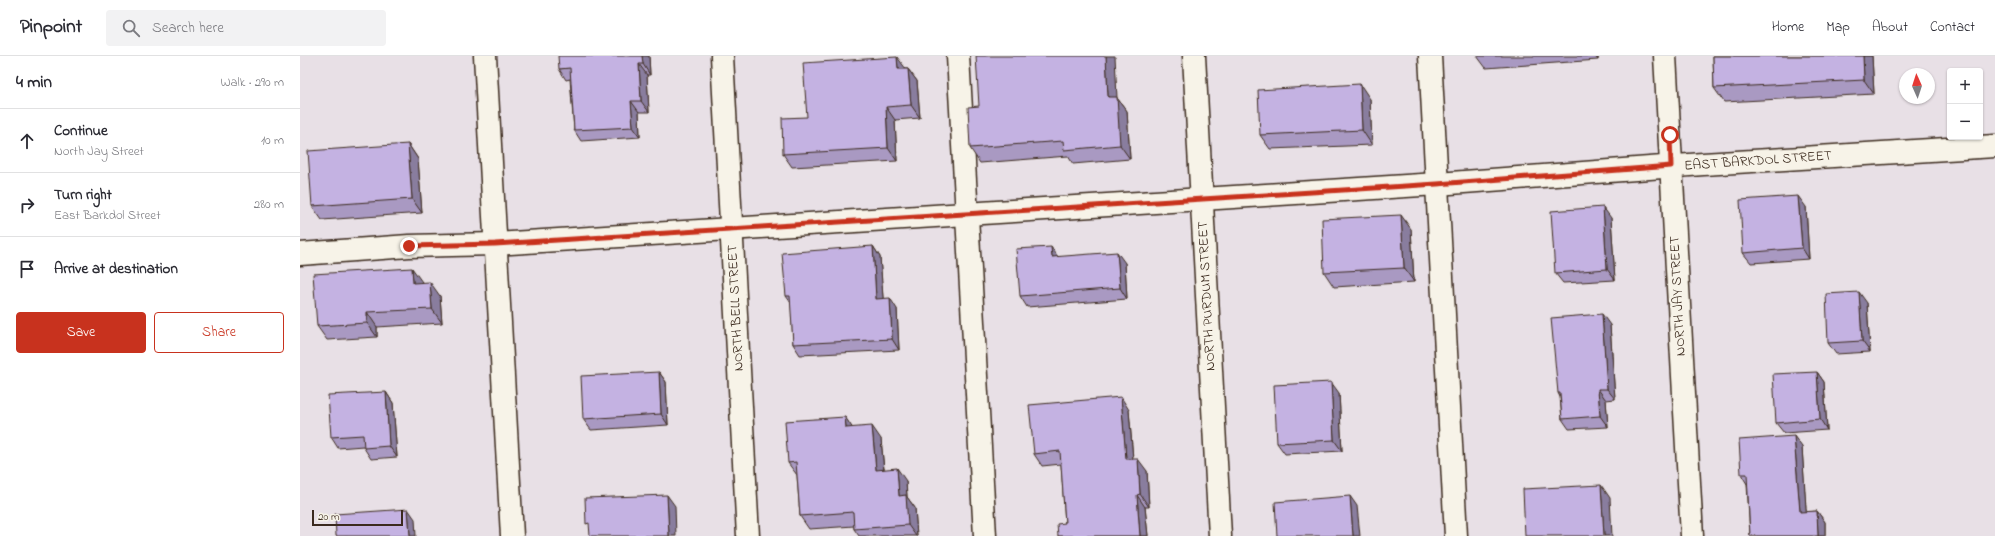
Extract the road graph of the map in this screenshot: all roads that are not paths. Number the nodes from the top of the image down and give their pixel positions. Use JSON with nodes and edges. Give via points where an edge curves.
{"nodes":[{"id":1,"x":485,"y":56,"type":"edge"},
{"id":2,"x":722,"y":56,"type":"edge"},
{"id":3,"x":958,"y":56,"type":"edge"},
{"id":4,"x":1194,"y":56,"type":"edge"},
{"id":5,"x":1430,"y":56,"type":"edge"},
{"id":6,"x":1666,"y":56,"type":"edge"},
{"id":7,"x":1995,"y":146,"type":"edge"},
{"id":8,"x":1671,"y":166,"type":"junction"},
{"id":9,"x":1437,"y":184,"type":"junction"},
{"id":10,"x":1202,"y":198,"type":"junction"},
{"id":11,"x":966,"y":214,"type":"junction"},
{"id":12,"x":731,"y":228,"type":"junction"},
{"id":13,"x":495,"y":244,"type":"junction"},
{"id":14,"x":300,"y":254,"type":"edge"},
{"id":15,"x":512,"y":536,"type":"edge"},
{"id":16,"x":748,"y":536,"type":"edge"},
{"id":17,"x":985,"y":536,"type":"edge"},
{"id":18,"x":1220,"y":536,"type":"edge"},
{"id":19,"x":1456,"y":536,"type":"edge"},
{"id":20,"x":1692,"y":536,"type":"edge"}],
"edges":[{"from":1,"to":13,"type":"street"},
{"from":2,"to":12,"type":"street","name":"NORTH BELL STREET"},
{"from":3,"to":11,"type":"street"},
{"from":4,"to":10,"type":"street","name":"NORTH PURDUM STREET"},
{"from":5,"to":9,"type":"street"},
{"from":6,"to":8,"type":"street","name":"NORTH JAY STREET"},
{"from":7,"to":8,"type":"street","name":"EAST BARKDOL STREET"},
{"from":8,"to":9,"type":"street","name":"EAST BARKDOL STREET"},
{"from":8,"to":20,"type":"street","name":"NORTH JAY STREET"},
{"from":9,"to":10,"type":"street","name":"EAST BARKDOL STREET"},
{"from":9,"to":19,"type":"street"},
{"from":10,"to":11,"type":"street","name":"EAST BARKDOL STREET"},
{"from":10,"to":18,"type":"street","name":"NORTH PURDUM STREET"},
{"from":11,"to":12,"type":"street","name":"EAST BARKDOL STREET"},
{"from":11,"to":17,"type":"street"},
{"from":12,"to":13,"type":"street","name":"EAST BARKDOL STREET"},
{"from":12,"to":16,"type":"street","name":"NORTH BELL STREET"},
{"from":13,"to":14,"type":"street","name":"EAST BARKDOL STREET","via":[[409,246]]},
{"from":13,"to":15,"type":"street"}]}
